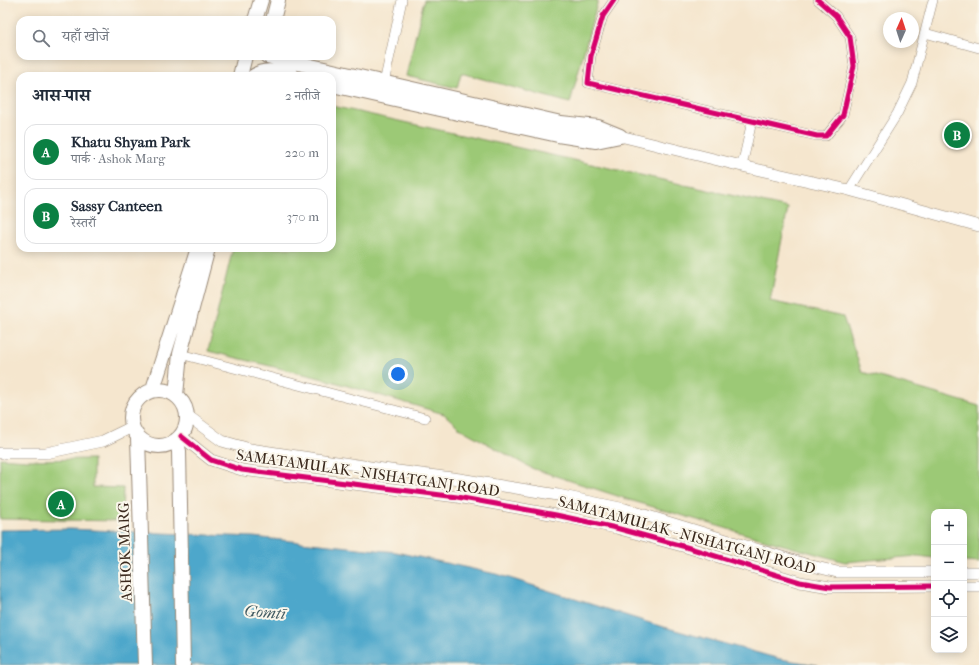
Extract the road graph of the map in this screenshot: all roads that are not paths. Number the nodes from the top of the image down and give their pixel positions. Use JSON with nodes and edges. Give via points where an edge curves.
{"nodes":[{"id":1,"x":261,"y":0,"type":"edge"},
{"id":2,"x":278,"y":0,"type":"edge"},
{"id":3,"x":402,"y":0,"type":"edge"},
{"id":4,"x":614,"y":0,"type":"edge"},
{"id":5,"x":818,"y":0,"type":"edge"},
{"id":6,"x":933,"y":0,"type":"edge"},
{"id":7,"x":256,"y":16,"type":"edge"},
{"id":8,"x":274,"y":16,"type":"edge"},
{"id":9,"x":925,"y":33,"type":"junction"},
{"id":10,"x":979,"y":48,"type":"edge"},
{"id":11,"x":244,"y":60,"type":"edge"},
{"id":12,"x":284,"y":60,"type":"edge"},
{"id":13,"x":241,"y":72,"type":"edge"},
{"id":14,"x":261,"y":72,"type":"edge"},
{"id":15,"x":271,"y":72,"type":"edge"},
{"id":16,"x":384,"y":83,"type":"junction"},
{"id":17,"x":336,"y":86,"type":"edge"},
{"id":18,"x":752,"y":121,"type":"junction"},
{"id":19,"x":620,"y":136,"type":"junction"},
{"id":20,"x":742,"y":166,"type":"junction"},
{"id":21,"x":849,"y":190,"type":"junction"},
{"id":22,"x":979,"y":226,"type":"edge"},
{"id":23,"x":197,"y":252,"type":"edge"},
{"id":24,"x":207,"y":252,"type":"edge"},
{"id":25,"x":180,"y":354,"type":"junction"},
{"id":26,"x":153,"y":389,"type":"junction"},
{"id":27,"x":176,"y":395,"type":"junction"},
{"id":28,"x":188,"y":416,"type":"junction"},
{"id":29,"x":425,"y":418,"type":"dead end"},
{"id":30,"x":135,"y":433,"type":"junction"},
{"id":31,"x":179,"y":438,"type":"junction"},
{"id":32,"x":0,"y":453,"type":"edge"},
{"id":33,"x":931,"y":572,"type":"edge"},
{"id":34,"x":967,"y":572,"type":"edge"},
{"id":35,"x":979,"y":572,"type":"edge"},
{"id":36,"x":931,"y":586,"type":"edge"},
{"id":37,"x":967,"y":586,"type":"edge"},
{"id":38,"x":979,"y":586,"type":"edge"},
{"id":39,"x":145,"y":665,"type":"edge"},
{"id":40,"x":183,"y":665,"type":"edge"}],
"edges":[{"from":1,"to":7,"type":"main road"},
{"from":2,"to":8,"type":"main road"},
{"from":3,"to":16,"type":"street"},
{"from":4,"to":18,"type":"street","via":[[603,16],[591,56],[588,83]]},
{"from":5,"to":18,"type":"street","via":[[836,16],[850,37],[854,66],[843,114],[826,136]]},
{"from":6,"to":9,"type":"street"},
{"from":9,"to":10,"type":"street"},
{"from":9,"to":21,"type":"street","via":[[912,83],[897,114]]},
{"from":11,"to":13,"type":"main road"},
{"from":12,"to":16,"type":"main road"},
{"from":14,"to":15,"type":"main road"},
{"from":16,"to":19,"type":"main road","via":[[561,123],[598,127]]},
{"from":17,"to":19,"type":"main road","via":[[558,135],[596,141]]},
{"from":18,"to":20,"type":"street"},
{"from":19,"to":20,"type":"street"},
{"from":20,"to":21,"type":"street"},
{"from":21,"to":22,"type":"street"},
{"from":23,"to":26,"type":"main road"},
{"from":24,"to":25,"type":"main road"},
{"from":25,"to":27,"type":"main road"},
{"from":25,"to":29,"type":"street"},
{"from":26,"to":27,"type":"main road","via":[[166,390]]},
{"from":26,"to":30,"type":"main road","via":[[142,394],[134,403],[130,415]]},
{"from":27,"to":28,"type":"main road","via":[[184,404]]},
{"from":28,"to":31,"type":"main road"},
{"from":28,"to":33,"type":"street","name":"SAMATAMULAK - NISHATGANJ ROAD","via":[[222,441],[250,449],[558,495],[625,510],[837,572]]},
{"from":30,"to":31,"type":"main road","via":[[145,443],[153,446],[169,444]]},
{"from":30,"to":32,"type":"street","via":[[46,453]]},
{"from":30,"to":39,"type":"main road","name":"ASHOK MARG","via":[[139,463]]},
{"from":31,"to":36,"type":"street","name":"SAMATAMULAK - NISHATGANJ ROAD","via":[[211,460],[242,470],[457,497],[556,515],[679,545],[800,582],[830,587]]},
{"from":31,"to":40,"type":"main road"},
{"from":34,"to":35,"type":"street"},
{"from":37,"to":38,"type":"street"}]}
